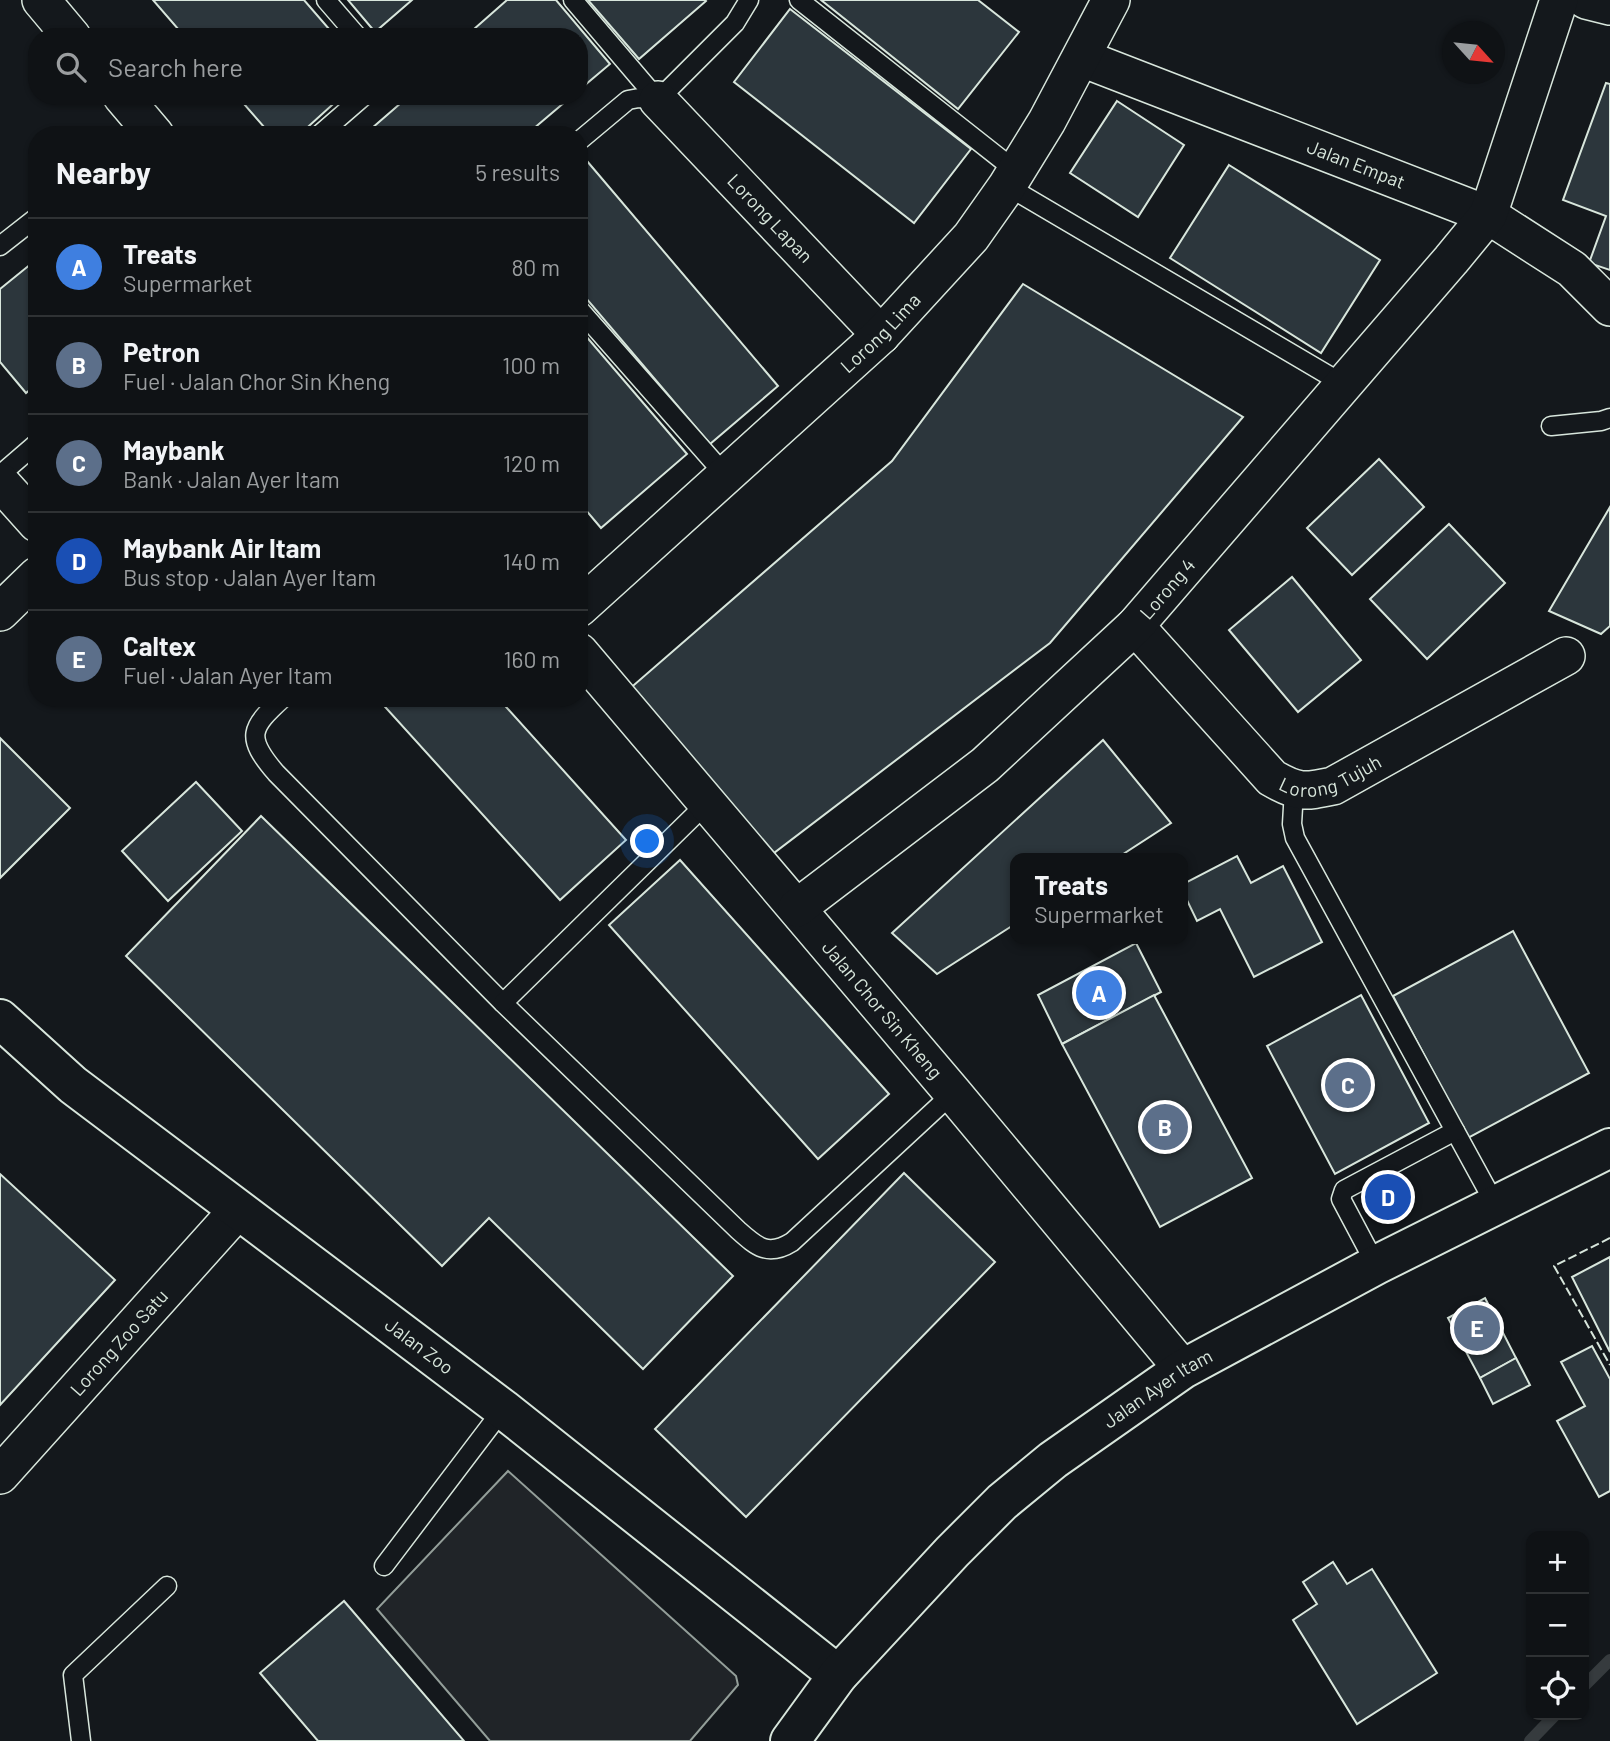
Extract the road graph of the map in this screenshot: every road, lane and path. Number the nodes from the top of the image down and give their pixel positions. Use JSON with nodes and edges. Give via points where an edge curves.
{"nodes":[{"id":1,"x":41,"y":0,"type":"edge"},
{"id":2,"x":326,"y":0,"type":"edge"},
{"id":3,"x":573,"y":0,"type":"edge"},
{"id":4,"x":749,"y":0,"type":"edge"},
{"id":5,"x":799,"y":0,"type":"edge"},
{"id":6,"x":1110,"y":0,"type":"edge"},
{"id":7,"x":1559,"y":0,"type":"edge"},
{"id":8,"x":1586,"y":0,"type":"edge"},
{"id":9,"x":1610,"y":6,"type":"edge"},
{"id":10,"x":64,"y":28,"type":"edge"},
{"id":11,"x":350,"y":28,"type":"edge"},
{"id":12,"x":1082,"y":58,"type":"junction"},
{"id":13,"x":658,"y":100,"type":"junction"},
{"id":14,"x":128,"y":105,"type":"edge"},
{"id":15,"x":354,"y":105,"type":"edge"},
{"id":16,"x":143,"y":126,"type":"edge"},
{"id":17,"x":329,"y":126,"type":"edge"},
{"id":18,"x":588,"y":133,"type":"edge"},
{"id":19,"x":1011,"y":178,"type":"junction"},
{"id":20,"x":1488,"y":215,"type":"junction"},
{"id":21,"x":28,"y":224,"type":"edge"},
{"id":22,"x":0,"y":246,"type":"edge"},
{"id":23,"x":1610,"y":307,"type":"edge"},
{"id":24,"x":588,"y":319,"type":"edge"},
{"id":25,"x":881,"y":335,"type":"junction"},
{"id":26,"x":1345,"y":385,"type":"junction"},
{"id":27,"x":1610,"y":418,"type":"edge"},
{"id":28,"x":1551,"y":426,"type":"dead end"},
{"id":29,"x":28,"y":451,"type":"edge"},
{"id":30,"x":0,"y":475,"type":"edge"},
{"id":31,"x":726,"y":476,"type":"junction"},
{"id":32,"x":0,"y":482,"type":"edge"},
{"id":33,"x":28,"y":513,"type":"edge"},
{"id":34,"x":28,"y":585,"type":"edge"},
{"id":35,"x":588,"y":600,"type":"edge"},
{"id":36,"x":0,"y":612,"type":"edge"},
{"id":37,"x":1135,"y":626,"type":"junction"},
{"id":38,"x":1566,"y":656,"type":"dead end"},
{"id":39,"x":588,"y":662,"type":"edge"},
{"id":40,"x":273,"y":707,"type":"edge"},
{"id":41,"x":1294,"y":790,"type":"junction"},
{"id":42,"x":708,"y":802,"type":"junction"},
{"id":43,"x":797,"y":908,"type":"junction"},
{"id":44,"x":503,"y":1003,"type":"junction"},
{"id":45,"x":0,"y":1019,"type":"edge"},
{"id":46,"x":953,"y":1093,"type":"junction"},
{"id":47,"x":1455,"y":1131,"type":"junction"},
{"id":48,"x":1610,"y":1148,"type":"edge"},
{"id":49,"x":1495,"y":1204,"type":"junction"},
{"id":50,"x":237,"y":1210,"type":"junction"},
{"id":51,"x":1376,"y":1265,"type":"junction"},
{"id":52,"x":1183,"y":1369,"type":"junction"},
{"id":53,"x":503,"y":1409,"type":"junction"},
{"id":54,"x":0,"y":1475,"type":"edge"},
{"id":55,"x":384,"y":1566,"type":"dead end"},
{"id":56,"x":167,"y":1586,"type":"dead end"},
{"id":57,"x":838,"y":1675,"type":"junction"},
{"id":58,"x":81,"y":1741,"type":"edge"},
{"id":59,"x":790,"y":1741,"type":"edge"}],
"edges":[{"from":1,"to":10,"type":"street"},
{"from":2,"to":11,"type":"lane"},
{"from":3,"to":13,"type":"lane"},
{"from":4,"to":13,"type":"lane","via":[[735,23]]},
{"from":5,"to":19,"type":"lane"},
{"from":6,"to":12,"type":"street","name":"Lorong Lima"},
{"from":7,"to":20,"type":"street"},
{"from":8,"to":9,"type":"street"},
{"from":12,"to":19,"type":"street","name":"Lorong Lima"},
{"from":12,"to":20,"type":"street","name":"Jalan Empat"},
{"from":13,"to":18,"type":"lane","via":[[628,100]]},
{"from":13,"to":25,"type":"street","name":"Lorong Lapan"},
{"from":14,"to":16,"type":"street"},
{"from":15,"to":17,"type":"lane"},
{"from":19,"to":25,"type":"street","name":"Lorong Lima","via":[[971,237]]},
{"from":19,"to":26,"type":"lane"},
{"from":20,"to":23,"type":"street","name":"Jalan Empat","via":[[1572,269]]},
{"from":20,"to":26,"type":"street","name":"Lorong 4"},
{"from":21,"to":22,"type":"lane"},
{"from":24,"to":31,"type":"lane"},
{"from":25,"to":31,"type":"street","name":"Lorong Lima"},
{"from":26,"to":37,"type":"street","name":"Lorong 4"},
{"from":27,"to":28,"type":"lane"},
{"from":29,"to":30,"type":"lane"},
{"from":31,"to":35,"type":"street","name":"Lorong Lima"},
{"from":32,"to":33,"type":"street"},
{"from":34,"to":36,"type":"street"},
{"from":37,"to":41,"type":"street","name":"Lorong Tujuh","via":[[1272,778]]},
{"from":37,"to":43,"type":"street","name":"Lorong 4","via":[[985,765]]},
{"from":38,"to":41,"type":"street","name":"Lorong Tujuh","via":[[1333,786]]},
{"from":39,"to":42,"type":"street","name":"Jalan Chor Sin Kheng"},
{"from":40,"to":44,"type":"lane","via":[[257,725],[257,749],[263,759]]},
{"from":41,"to":47,"type":"lane","via":[[1295,838]]},
{"from":42,"to":43,"type":"street","name":"Jalan Chor Sin Kheng"},
{"from":42,"to":44,"type":"lane"},
{"from":43,"to":46,"type":"street","name":"Jalan Chor Sin Kheng"},
{"from":44,"to":46,"type":"lane","via":[[760,1248],[783,1248],[792,1242]]},
{"from":45,"to":50,"type":"main road","name":"Jalan Zoo","via":[[73,1085]]},
{"from":46,"to":52,"type":"street","name":"Jalan Chor Sin Kheng"},
{"from":47,"to":49,"type":"lane"},
{"from":47,"to":51,"type":"lane","via":[[1344,1190],[1341,1199]]},
{"from":48,"to":49,"type":"main road","name":"Jalan Ayer Itam"},
{"from":49,"to":51,"type":"main road","name":"Jalan Ayer Itam"},
{"from":50,"to":53,"type":"main road","name":"Jalan Zoo"},
{"from":50,"to":54,"type":"street","name":"Lorong Zoo Satu"},
{"from":51,"to":52,"type":"main road","name":"Jalan Ayer Itam"},
{"from":52,"to":57,"type":"main road","name":"Jalan Ayer Itam","via":[[1053,1460],[1002,1502]]},
{"from":53,"to":55,"type":"lane"},
{"from":53,"to":57,"type":"main road","name":"Jalan Zoo"},
{"from":56,"to":58,"type":"lane","via":[[73,1675]]},
{"from":57,"to":59,"type":"main road","name":"Jalan Ayer Itam"}]}
